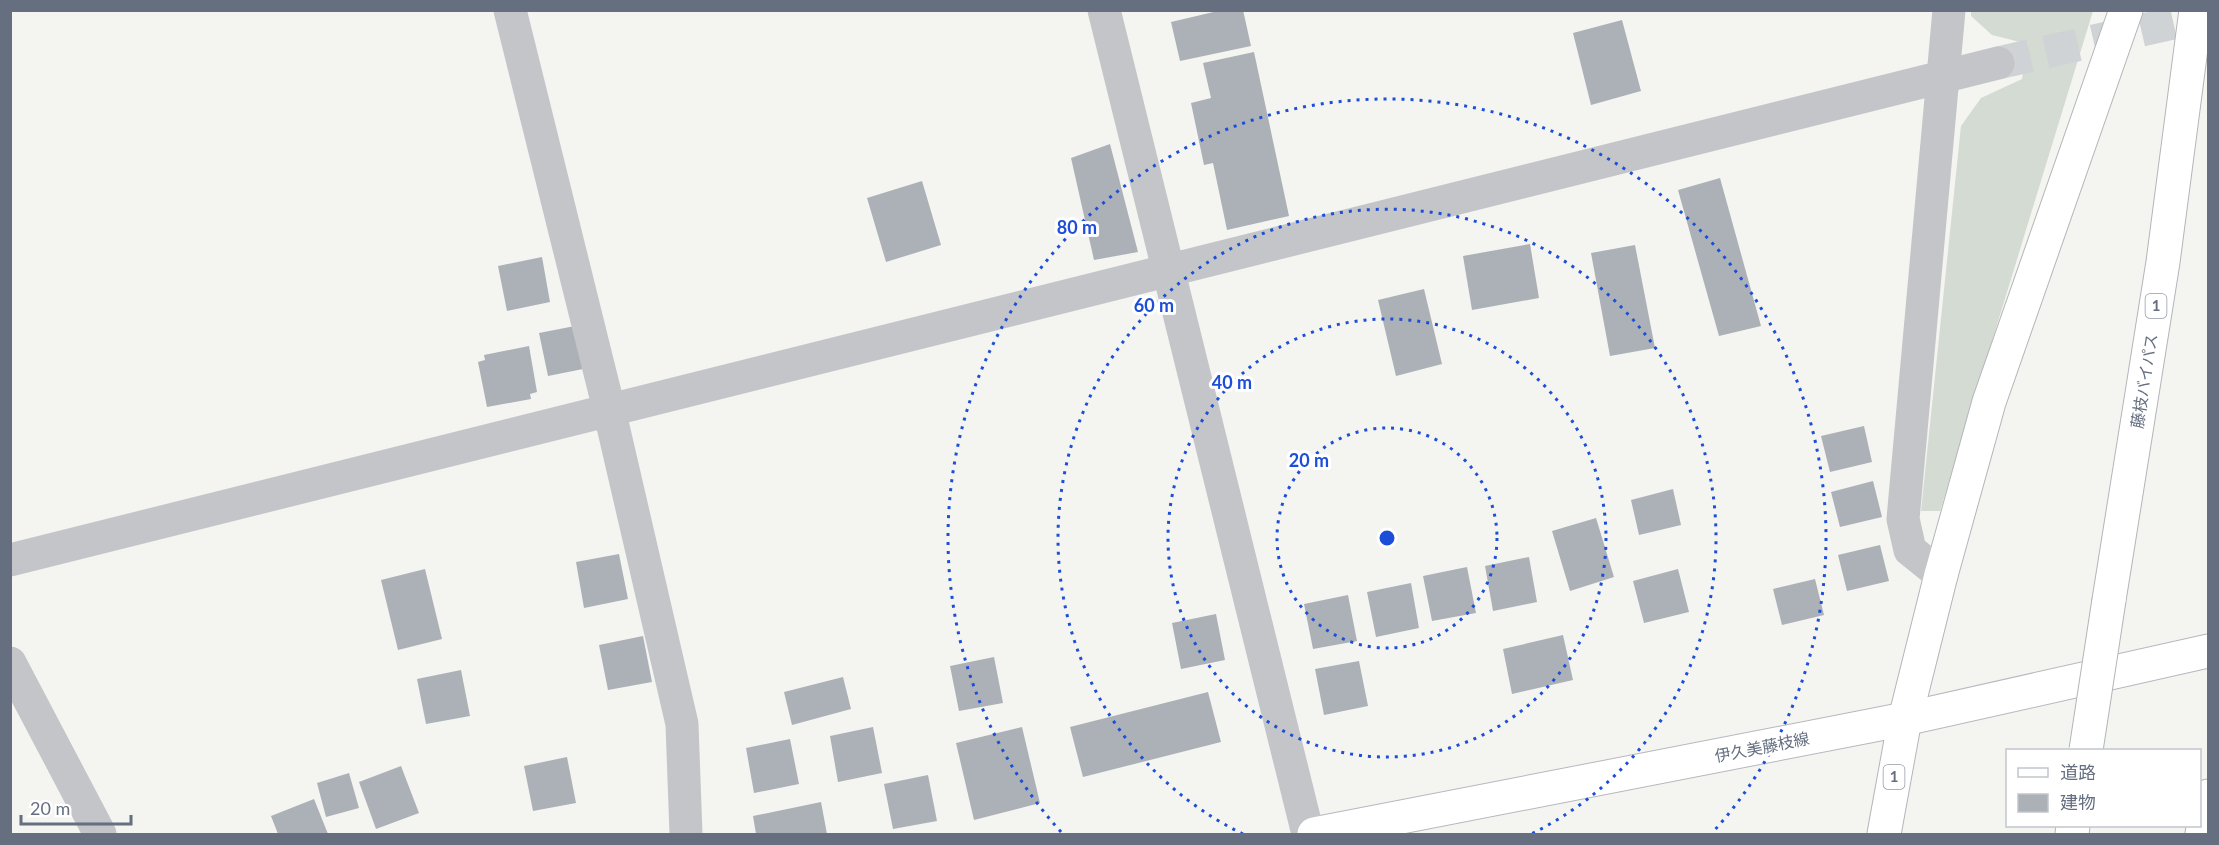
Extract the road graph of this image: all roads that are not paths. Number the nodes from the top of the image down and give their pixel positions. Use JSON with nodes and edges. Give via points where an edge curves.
{"nodes":[{"id":1,"x":510,"y":10,"type":"edge"},
{"id":2,"x":1104,"y":10,"type":"edge"},
{"id":3,"x":1949,"y":10,"type":"edge"},
{"id":4,"x":2126,"y":10,"type":"edge"},
{"id":5,"x":2196,"y":10,"type":"edge"},
{"id":6,"x":1998,"y":63,"type":"tunnel mouth"},
{"id":7,"x":1944,"y":77,"type":"junction"},
{"id":8,"x":1169,"y":272,"type":"junction"},
{"id":9,"x":609,"y":409,"type":"junction"},
{"id":10,"x":10,"y":560,"type":"edge"},
{"id":11,"x":1941,"y":575,"type":"junction"},
{"id":12,"x":2208,"y":651,"type":"edge"},
{"id":13,"x":12,"y":666,"type":"edge"},
{"id":14,"x":1905,"y":719,"type":"junction"},
{"id":15,"x":2086,"y":749,"type":"edge"},
{"id":16,"x":2208,"y":796,"type":"edge"},
{"id":17,"x":100,"y":834,"type":"edge"},
{"id":18,"x":686,"y":834,"type":"edge"},
{"id":19,"x":1308,"y":834,"type":"edge"},
{"id":20,"x":1314,"y":834,"type":"edge"},
{"id":21,"x":1884,"y":834,"type":"edge"},
{"id":22,"x":2202,"y":834,"type":"edge"}],
"edges":[{"from":1,"to":9,"type":"street"},
{"from":2,"to":8,"type":"street"},
{"from":3,"to":7,"type":"street"},
{"from":4,"to":11,"type":"main road","number":"1","via":[[1989,402]]},
{"from":5,"to":15,"type":"main road","name":"藤枝バイパス","number":"1","bridge":true,"via":[[2163,262]]},
{"from":6,"to":7,"type":"street"},
{"from":7,"to":8,"type":"street"},
{"from":7,"to":11,"type":"street","via":[[1903,519],[1910,550]]},
{"from":8,"to":9,"type":"street"},
{"from":8,"to":19,"type":"street"},
{"from":9,"to":10,"type":"street"},
{"from":9,"to":18,"type":"street","via":[[682,724]]},
{"from":11,"to":14,"type":"main road","number":"1"},
{"from":12,"to":14,"type":"main road","name":"伊久美藤枝線"},
{"from":13,"to":17,"type":"street"},
{"from":14,"to":20,"type":"main road","name":"伊久美藤枝線"},
{"from":14,"to":21,"type":"main road","number":"1"},
{"from":16,"to":22,"type":"main road"}]}
